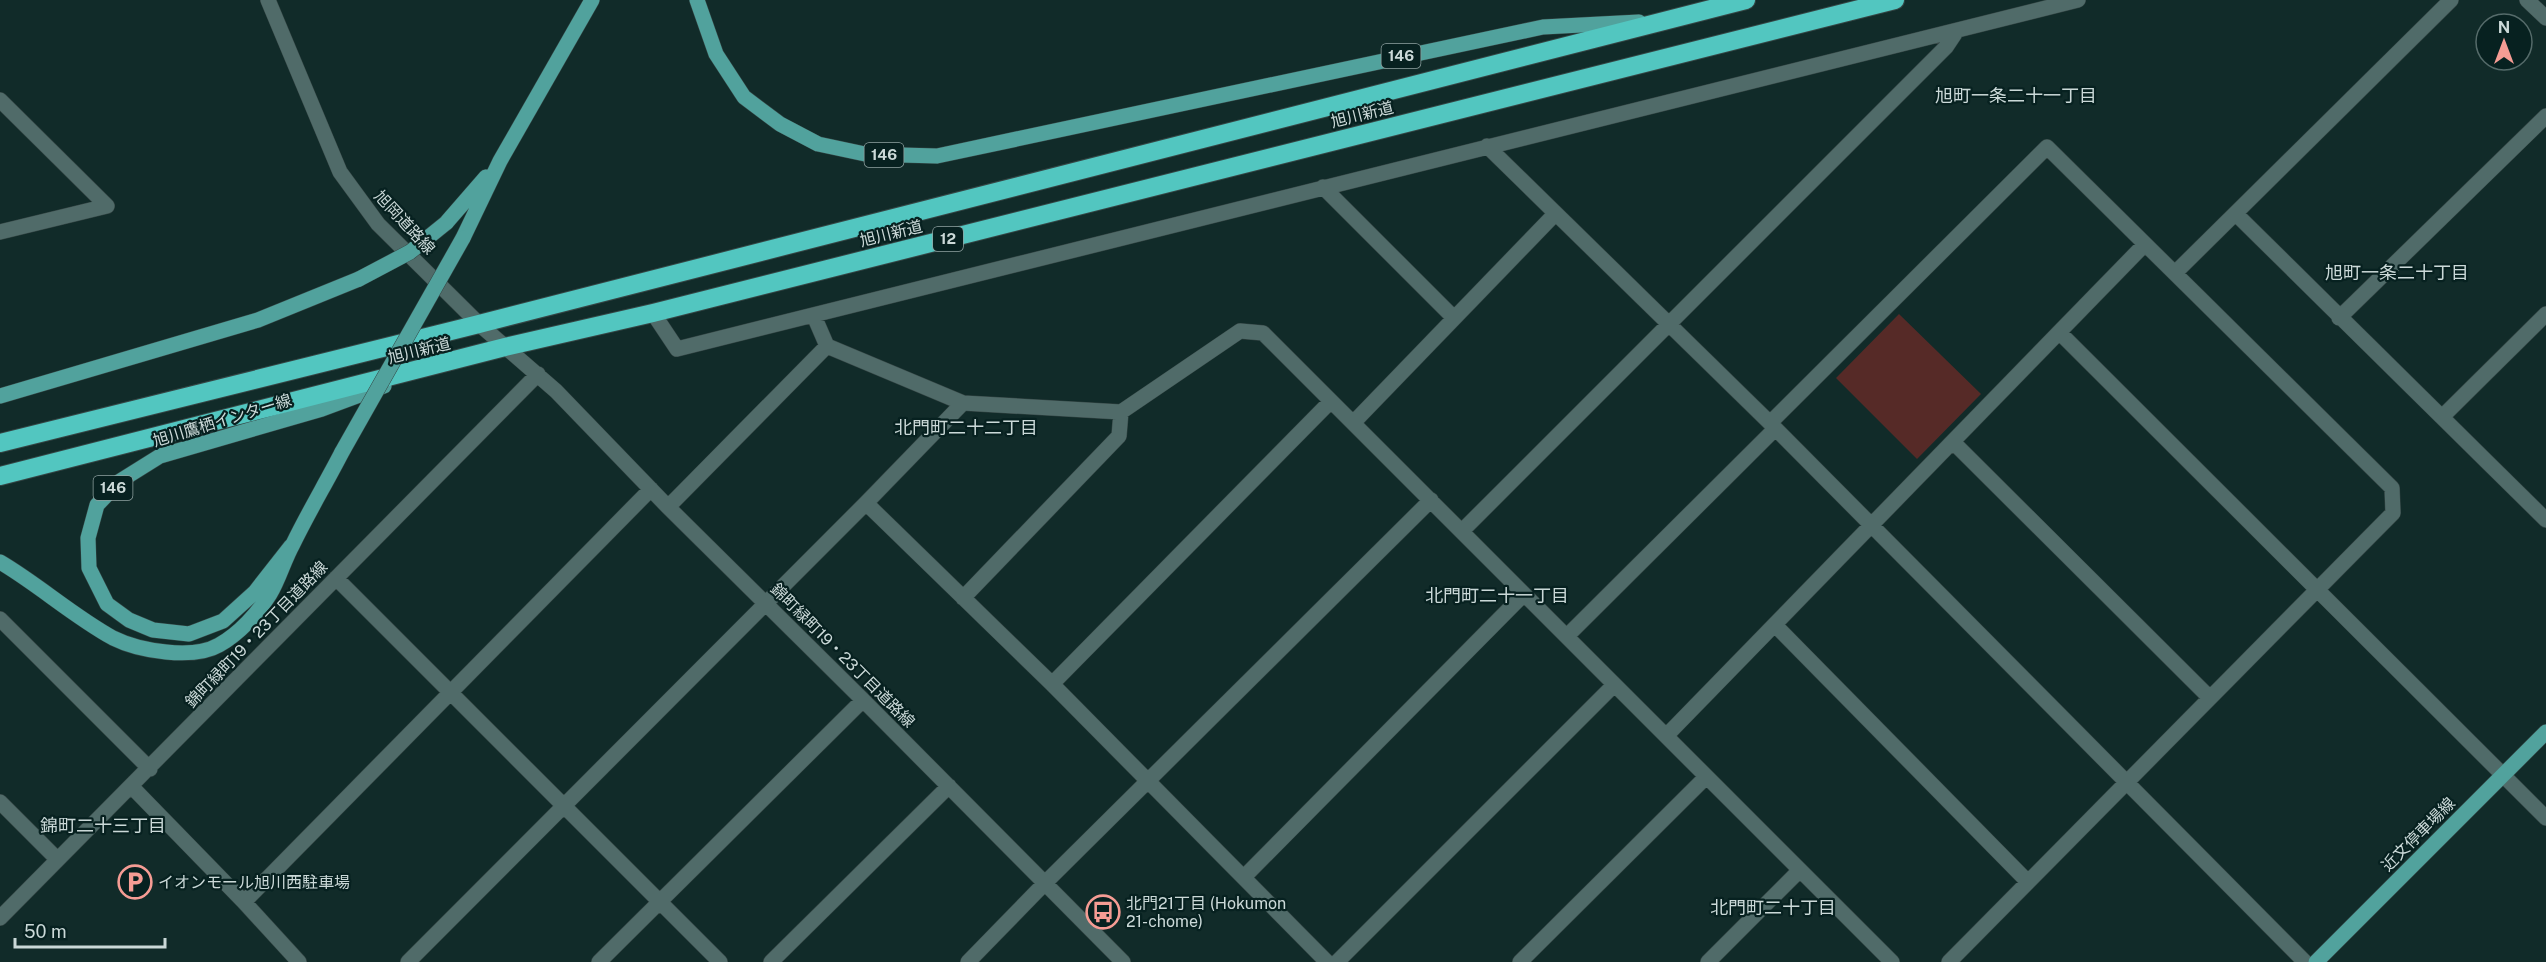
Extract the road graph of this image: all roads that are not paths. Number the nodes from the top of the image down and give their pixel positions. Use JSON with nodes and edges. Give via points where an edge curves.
{"nodes":[{"id":1,"x":268,"y":0,"type":"edge"},
{"id":2,"x":592,"y":0,"type":"edge"},
{"id":3,"x":697,"y":0,"type":"edge"},
{"id":4,"x":1746,"y":0,"type":"edge"},
{"id":5,"x":1895,"y":0,"type":"edge"},
{"id":6,"x":2078,"y":0,"type":"edge"},
{"id":7,"x":2451,"y":0,"type":"edge"},
{"id":8,"x":2527,"y":0,"type":"edge"},
{"id":9,"x":2546,"y":18,"type":"edge"},
{"id":10,"x":1662,"y":21,"type":"junction"},
{"id":11,"x":1956,"y":32,"type":"junction"},
{"id":12,"x":0,"y":100,"type":"edge"},
{"id":13,"x":2546,"y":116,"type":"edge"},
{"id":14,"x":1487,"y":146,"type":"junction"},
{"id":15,"x":500,"y":161,"type":"junction"},
{"id":16,"x":1323,"y":187,"type":"junction"},
{"id":17,"x":1555,"y":214,"type":"junction"},
{"id":18,"x":2236,"y":214,"type":"junction"},
{"id":19,"x":0,"y":232,"type":"edge"},
{"id":20,"x":2144,"y":245,"type":"junction"},
{"id":21,"x":2175,"y":273,"type":"junction"},
{"id":22,"x":653,"y":314,"type":"junction"},
{"id":23,"x":2546,"y":314,"type":"edge"},
{"id":24,"x":814,"y":316,"type":"junction"},
{"id":25,"x":1454,"y":318,"type":"junction"},
{"id":26,"x":2339,"y":318,"type":"junction"},
{"id":27,"x":1669,"y":323,"type":"junction"},
{"id":28,"x":479,"y":324,"type":"junction"},
{"id":29,"x":2060,"y":333,"type":"junction"},
{"id":30,"x":827,"y":346,"type":"junction"},
{"id":31,"x":505,"y":347,"type":"junction"},
{"id":32,"x":444,"y":364,"type":"junction"},
{"id":33,"x":538,"y":374,"type":"junction"},
{"id":34,"x":0,"y":396,"type":"edge"},
{"id":35,"x":1331,"y":401,"type":"junction"},
{"id":36,"x":963,"y":403,"type":"junction"},
{"id":37,"x":1121,"y":412,"type":"junction"},
{"id":38,"x":2442,"y":417,"type":"junction"},
{"id":39,"x":1354,"y":422,"type":"junction"},
{"id":40,"x":1773,"y":426,"type":"junction"},
{"id":41,"x":1953,"y":442,"type":"junction"},
{"id":42,"x":0,"y":443,"type":"edge"},
{"id":43,"x":0,"y":476,"type":"edge"},
{"id":44,"x":651,"y":489,"type":"junction"},
{"id":45,"x":1431,"y":500,"type":"junction"},
{"id":46,"x":866,"y":504,"type":"junction"},
{"id":47,"x":668,"y":507,"type":"junction"},
{"id":48,"x":2546,"y":520,"type":"edge"},
{"id":49,"x":1871,"y":525,"type":"junction"},
{"id":50,"x":1462,"y":531,"type":"junction"},
{"id":51,"x":291,"y":546,"type":"junction"},
{"id":52,"x":0,"y":562,"type":"edge"},
{"id":53,"x":336,"y":578,"type":"junction"},
{"id":54,"x":2317,"y":592,"type":"junction"},
{"id":55,"x":1524,"y":594,"type":"junction"},
{"id":56,"x":963,"y":598,"type":"junction"},
{"id":57,"x":765,"y":603,"type":"junction"},
{"id":58,"x":0,"y":619,"type":"edge"},
{"id":59,"x":1774,"y":625,"type":"junction"},
{"id":60,"x":1567,"y":636,"type":"junction"},
{"id":61,"x":1052,"y":684,"type":"junction"},
{"id":62,"x":1614,"y":685,"type":"junction"},
{"id":63,"x":452,"y":692,"type":"junction"},
{"id":64,"x":2210,"y":698,"type":"junction"},
{"id":65,"x":863,"y":700,"type":"junction"},
{"id":66,"x":2546,"y":732,"type":"edge"},
{"id":67,"x":1666,"y":736,"type":"junction"},
{"id":68,"x":150,"y":769,"type":"junction"},
{"id":69,"x":2503,"y":775,"type":"junction"},
{"id":70,"x":1706,"y":777,"type":"junction"},
{"id":71,"x":1149,"y":782,"type":"junction"},
{"id":72,"x":2126,"y":784,"type":"junction"},
{"id":73,"x":949,"y":786,"type":"junction"},
{"id":74,"x":132,"y":787,"type":"junction"},
{"id":75,"x":0,"y":802,"type":"edge"},
{"id":76,"x":564,"y":805,"type":"junction"},
{"id":77,"x":2546,"y":819,"type":"edge"},
{"id":78,"x":57,"y":859,"type":"junction"},
{"id":79,"x":1800,"y":870,"type":"junction"},
{"id":80,"x":1244,"y":877,"type":"junction"},
{"id":81,"x":2028,"y":882,"type":"junction"},
{"id":82,"x":1045,"y":883,"type":"junction"},
{"id":83,"x":660,"y":901,"type":"junction"},
{"id":84,"x":244,"y":902,"type":"junction"},
{"id":85,"x":0,"y":918,"type":"edge"},
{"id":86,"x":1887,"y":961,"type":"edge"},
{"id":87,"x":299,"y":962,"type":"edge"},
{"id":88,"x":408,"y":962,"type":"edge"},
{"id":89,"x":599,"y":962,"type":"edge"},
{"id":90,"x":720,"y":962,"type":"edge"},
{"id":91,"x":771,"y":962,"type":"edge"},
{"id":92,"x":968,"y":962,"type":"edge"},
{"id":93,"x":1123,"y":962,"type":"edge"},
{"id":94,"x":1327,"y":962,"type":"edge"},
{"id":95,"x":1337,"y":962,"type":"edge"},
{"id":96,"x":1520,"y":962,"type":"edge"},
{"id":97,"x":1708,"y":962,"type":"edge"},
{"id":98,"x":1948,"y":962,"type":"edge"},
{"id":99,"x":2305,"y":962,"type":"edge"},
{"id":100,"x":2316,"y":962,"type":"edge"}],
"edges":[{"from":1,"to":28,"type":"street","name":"旭岡道路線","via":[[340,172],[378,224]]},
{"from":2,"to":15,"type":"main road","name":"旭川鷹栖インター線","number":"146"},
{"from":3,"to":10,"type":"main road","number":"146","via":[[716,54],[744,97],[780,124],[818,144],[865,154],[937,156],[1543,27]]},
{"from":4,"to":10,"type":"highway","name":"旭川新道","number":"12"},
{"from":5,"to":22,"type":"highway","name":"旭川新道","number":"12"},
{"from":6,"to":11,"type":"street"},
{"from":7,"to":18,"type":"street"},
{"from":8,"to":9,"type":"street"},
{"from":10,"to":28,"type":"highway","name":"旭川新道","number":"12"},
{"from":11,"to":14,"type":"street"},
{"from":11,"to":27,"type":"street","via":[[1946,47]]},
{"from":12,"to":19,"type":"street","via":[[107,206]]},
{"from":13,"to":26,"type":"street"},
{"from":14,"to":16,"type":"street"},
{"from":14,"to":17,"type":"street"},
{"from":15,"to":34,"type":"main road","number":"146","bridge":true,"via":[[446,223],[410,252],[359,279],[258,320]]},
{"from":15,"to":51,"type":"main road","name":"旭川鷹栖インター線","number":"146","bridge":true,"via":[[463,238]]},
{"from":16,"to":24,"type":"street"},
{"from":16,"to":25,"type":"street"},
{"from":17,"to":25,"type":"street"},
{"from":17,"to":27,"type":"street"},
{"from":18,"to":21,"type":"street"},
{"from":18,"to":26,"type":"street"},
{"from":20,"to":21,"type":"street"},
{"from":20,"to":29,"type":"street"},
{"from":20,"to":40,"type":"street","via":[[2047,147]]},
{"from":21,"to":54,"type":"street","via":[[2392,488],[2393,513]]},
{"from":22,"to":24,"type":"street","via":[[677,349]]},
{"from":22,"to":31,"type":"highway","name":"旭川新道","number":"12"},
{"from":23,"to":38,"type":"street"},
{"from":24,"to":30,"type":"street"},
{"from":25,"to":39,"type":"street"},
{"from":26,"to":38,"type":"street"},
{"from":27,"to":40,"type":"street"},
{"from":27,"to":50,"type":"street"},
{"from":28,"to":31,"type":"street","name":"旭岡道路線"},
{"from":28,"to":42,"type":"highway","name":"旭川新道","number":"12"},
{"from":29,"to":41,"type":"street"},
{"from":29,"to":54,"type":"street"},
{"from":30,"to":36,"type":"street"},
{"from":30,"to":47,"type":"street"},
{"from":31,"to":32,"type":"highway","name":"旭川新道","number":"12"},
{"from":31,"to":33,"type":"street","name":"錦町緑町19・23丁目道路線"},
{"from":32,"to":43,"type":"highway","name":"旭川新道","number":"12"},
{"from":32,"to":51,"type":"main road","name":"旭川鷹栖インター線","number":"146","via":[[322,409],[160,456],[120,481],[97,506],[88,538],[89,568],[107,604],[129,620],[153,630],[189,634],[223,621],[255,592]]},
{"from":33,"to":44,"type":"street","name":"錦町緑町19・23丁目道路線"},
{"from":33,"to":53,"type":"street","name":"錦町緑町19・23丁目道路線"},
{"from":35,"to":37,"type":"street","via":[[1263,333],[1240,331]]},
{"from":35,"to":39,"type":"street"},
{"from":35,"to":61,"type":"street"},
{"from":36,"to":37,"type":"street"},
{"from":36,"to":46,"type":"street"},
{"from":37,"to":56,"type":"street","via":[[1119,436]]},
{"from":38,"to":48,"type":"street"},
{"from":39,"to":45,"type":"street"},
{"from":40,"to":49,"type":"street"},
{"from":40,"to":60,"type":"street"},
{"from":41,"to":49,"type":"street"},
{"from":41,"to":64,"type":"street"},
{"from":44,"to":47,"type":"street","name":"錦町緑町19・23丁目道路線"},
{"from":44,"to":63,"type":"street"},
{"from":45,"to":50,"type":"street"},
{"from":45,"to":71,"type":"street"},
{"from":46,"to":56,"type":"street"},
{"from":46,"to":57,"type":"street"},
{"from":47,"to":57,"type":"street","name":"錦町緑町19・23丁目道路線"},
{"from":49,"to":59,"type":"street"},
{"from":49,"to":72,"type":"street"},
{"from":50,"to":55,"type":"street"},
{"from":51,"to":52,"type":"main road","name":"旭川鷹栖インター線","number":"146","via":[[270,594],[242,628],[217,646],[187,653],[155,651],[116,639]]},
{"from":53,"to":63,"type":"street"},
{"from":53,"to":68,"type":"street","name":"錦町緑町19・23丁目道路線"},
{"from":54,"to":64,"type":"street"},
{"from":54,"to":69,"type":"street"},
{"from":55,"to":60,"type":"street"},
{"from":55,"to":80,"type":"street"},
{"from":56,"to":61,"type":"street"},
{"from":57,"to":65,"type":"street","name":"錦町緑町19・23丁目道路線"},
{"from":57,"to":76,"type":"street"},
{"from":58,"to":68,"type":"street"},
{"from":59,"to":67,"type":"street"},
{"from":59,"to":81,"type":"street"},
{"from":60,"to":62,"type":"street"},
{"from":61,"to":71,"type":"street"},
{"from":62,"to":67,"type":"street"},
{"from":62,"to":95,"type":"street"},
{"from":63,"to":76,"type":"street"},
{"from":63,"to":84,"type":"street"},
{"from":64,"to":72,"type":"street"},
{"from":65,"to":73,"type":"street","name":"錦町緑町19・23丁目道路線"},
{"from":65,"to":83,"type":"street"},
{"from":66,"to":69,"type":"main road","name":"近文停車場線"},
{"from":67,"to":70,"type":"street"},
{"from":68,"to":74,"type":"street","name":"錦町緑町19・23丁目道路線"},
{"from":69,"to":77,"type":"street"},
{"from":69,"to":100,"type":"main road","name":"近文停車場線"},
{"from":70,"to":79,"type":"street"},
{"from":70,"to":96,"type":"street"},
{"from":71,"to":80,"type":"street"},
{"from":71,"to":82,"type":"street"},
{"from":72,"to":81,"type":"street"},
{"from":72,"to":99,"type":"street"},
{"from":73,"to":82,"type":"street","name":"錦町緑町19・23丁目道路線"},
{"from":73,"to":91,"type":"street"},
{"from":74,"to":78,"type":"street","name":"錦町緑町19・23丁目道路線"},
{"from":74,"to":84,"type":"street"},
{"from":75,"to":78,"type":"street"},
{"from":76,"to":83,"type":"street"},
{"from":76,"to":88,"type":"street"},
{"from":78,"to":85,"type":"street","name":"錦町緑町19・23丁目道路線"},
{"from":79,"to":86,"type":"street"},
{"from":79,"to":97,"type":"street"},
{"from":80,"to":94,"type":"street"},
{"from":81,"to":98,"type":"street"},
{"from":82,"to":92,"type":"street"},
{"from":82,"to":93,"type":"street","name":"錦町緑町19・23丁目道路線"},
{"from":83,"to":89,"type":"street"},
{"from":83,"to":90,"type":"street"},
{"from":84,"to":87,"type":"street"}]}
